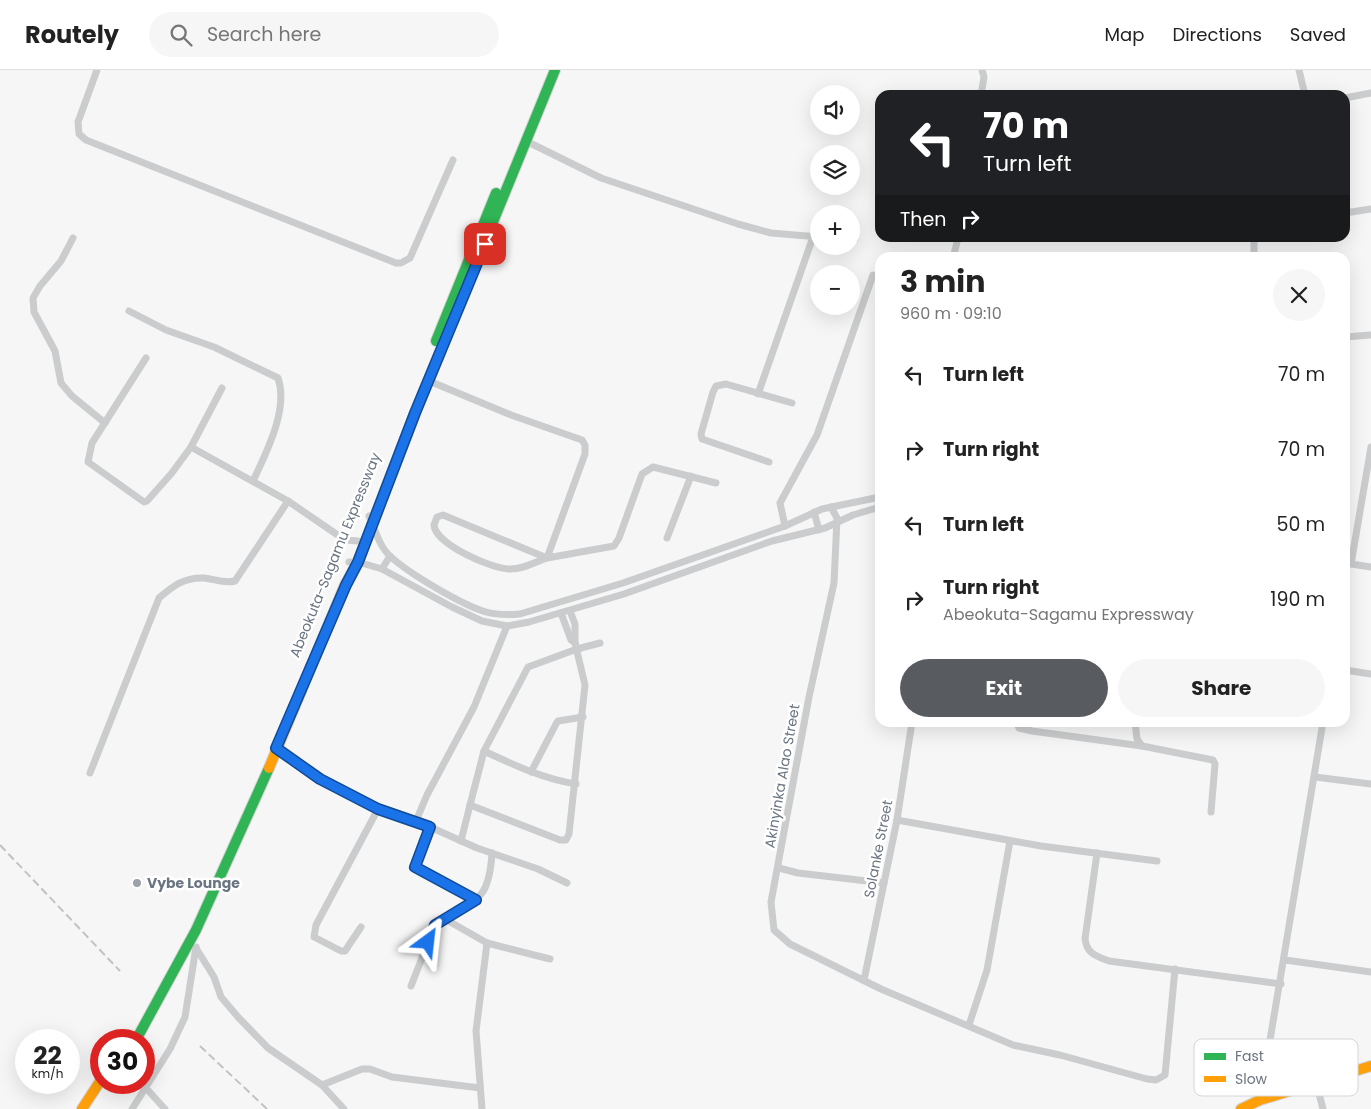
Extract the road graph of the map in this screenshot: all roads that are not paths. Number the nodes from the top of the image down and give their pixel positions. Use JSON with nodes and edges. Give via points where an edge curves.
{"nodes":[{"id":1,"x":97,"y":70,"type":"edge"},
{"id":2,"x":546,"y":70,"type":"edge"},
{"id":3,"x":555,"y":70,"type":"edge"},
{"id":4,"x":982,"y":70,"type":"edge"},
{"id":5,"x":1299,"y":70,"type":"edge"},
{"id":6,"x":982,"y":90,"type":"edge"},
{"id":7,"x":1304,"y":90,"type":"edge"},
{"id":8,"x":1371,"y":93,"type":"edge"},
{"id":9,"x":1350,"y":97,"type":"edge"},
{"id":10,"x":526,"y":141,"type":"junction"},
{"id":11,"x":453,"y":160,"type":"dead end"},
{"id":12,"x":1371,"y":209,"type":"edge"},
{"id":13,"x":1350,"y":213,"type":"edge"},
{"id":14,"x":810,"y":236,"type":"edge"},
{"id":15,"x":73,"y":238,"type":"dead end"},
{"id":16,"x":810,"y":253,"type":"edge"},
{"id":17,"x":873,"y":275,"type":"dead end"},
{"id":18,"x":128,"y":311,"type":"dead end"},
{"id":19,"x":1371,"y":335,"type":"edge"},
{"id":20,"x":1350,"y":337,"type":"edge"},
{"id":21,"x":146,"y":358,"type":"dead end"},
{"id":22,"x":429,"y":381,"type":"junction"},
{"id":23,"x":222,"y":388,"type":"dead end"},
{"id":24,"x":758,"y":394,"type":"junction"},
{"id":25,"x":792,"y":403,"type":"dead end"},
{"id":26,"x":105,"y":423,"type":"junction"},
{"id":27,"x":191,"y":447,"type":"junction"},
{"id":28,"x":1371,"y":447,"type":"edge"},
{"id":29,"x":769,"y":462,"type":"dead end"},
{"id":30,"x":691,"y":476,"type":"junction"},
{"id":31,"x":253,"y":481,"type":"junction"},
{"id":32,"x":716,"y":483,"type":"dead end"},
{"id":33,"x":875,"y":498,"type":"edge"},
{"id":34,"x":288,"y":501,"type":"junction"},
{"id":35,"x":831,"y":506,"type":"junction"},
{"id":36,"x":875,"y":508,"type":"edge"},
{"id":37,"x":814,"y":512,"type":"junction"},
{"id":38,"x":371,"y":520,"type":"junction"},
{"id":39,"x":836,"y":524,"type":"junction"},
{"id":40,"x":785,"y":526,"type":"junction"},
{"id":41,"x":819,"y":530,"type":"junction"},
{"id":42,"x":667,"y":538,"type":"dead end"},
{"id":43,"x":358,"y":541,"type":"junction"},
{"id":44,"x":1350,"y":554,"type":"edge"},
{"id":45,"x":390,"y":556,"type":"junction"},
{"id":46,"x":547,"y":558,"type":"junction"},
{"id":47,"x":353,"y":562,"type":"junction"},
{"id":48,"x":1350,"y":564,"type":"edge"},
{"id":49,"x":1371,"y":567,"type":"edge"},
{"id":50,"x":382,"y":569,"type":"junction"},
{"id":51,"x":411,"y":571,"type":"junction"},
{"id":52,"x":406,"y":580,"type":"junction"},
{"id":53,"x":570,"y":611,"type":"junction"},
{"id":54,"x":561,"y":613,"type":"junction"},
{"id":55,"x":507,"y":626,"type":"junction"},
{"id":56,"x":600,"y":644,"type":"dead end"},
{"id":57,"x":576,"y":646,"type":"junction"},
{"id":58,"x":1350,"y":671,"type":"edge"},
{"id":59,"x":1371,"y":674,"type":"edge"},
{"id":60,"x":583,"y":717,"type":"junction"},
{"id":61,"x":911,"y":727,"type":"edge"},
{"id":62,"x":1018,"y":727,"type":"edge"},
{"id":63,"x":1136,"y":727,"type":"edge"},
{"id":64,"x":1322,"y":727,"type":"edge"},
{"id":65,"x":1142,"y":746,"type":"junction"},
{"id":66,"x":276,"y":748,"type":"junction"},
{"id":67,"x":484,"y":751,"type":"junction"},
{"id":68,"x":531,"y":772,"type":"junction"},
{"id":69,"x":90,"y":773,"type":"dead end"},
{"id":70,"x":1315,"y":777,"type":"junction"},
{"id":71,"x":576,"y":784,"type":"junction"},
{"id":72,"x":1371,"y":784,"type":"edge"},
{"id":73,"x":470,"y":805,"type":"junction"},
{"id":74,"x":378,"y":809,"type":"junction"},
{"id":75,"x":1211,"y":812,"type":"dead end"},
{"id":76,"x":897,"y":820,"type":"junction"},
{"id":77,"x":416,"y":821,"type":"junction"},
{"id":78,"x":430,"y":827,"type":"junction"},
{"id":79,"x":461,"y":841,"type":"junction"},
{"id":80,"x":1010,"y":841,"type":"junction"},
{"id":81,"x":492,"y":853,"type":"junction"},
{"id":82,"x":1097,"y":853,"type":"junction"},
{"id":83,"x":1158,"y":861,"type":"dead end"},
{"id":84,"x":779,"y":868,"type":"junction"},
{"id":85,"x":567,"y":883,"type":"dead end"},
{"id":86,"x":884,"y":883,"type":"junction"},
{"id":87,"x":476,"y":900,"type":"junction"},
{"id":88,"x":444,"y":919,"type":"junction"},
{"id":89,"x":361,"y":927,"type":"dead end"},
{"id":90,"x":192,"y":933,"type":"junction"},
{"id":91,"x":487,"y":943,"type":"junction"},
{"id":92,"x":196,"y":948,"type":"junction"},
{"id":93,"x":550,"y":959,"type":"dead end"},
{"id":94,"x":1285,"y":960,"type":"junction"},
{"id":95,"x":1175,"y":969,"type":"junction"},
{"id":96,"x":1371,"y":972,"type":"edge"},
{"id":97,"x":864,"y":980,"type":"junction"},
{"id":98,"x":1281,"y":984,"type":"junction"},
{"id":99,"x":411,"y":986,"type":"dead end"},
{"id":100,"x":968,"y":1026,"type":"junction"},
{"id":101,"x":134,"y":1029,"type":"edge"},
{"id":102,"x":142,"y":1029,"type":"edge"},
{"id":103,"x":1271,"y":1039,"type":"edge"},
{"id":104,"x":1371,"y":1066,"type":"edge"},
{"id":105,"x":1358,"y":1070,"type":"edge"},
{"id":106,"x":155,"y":1072,"type":"edge"},
{"id":107,"x":322,"y":1085,"type":"junction"},
{"id":108,"x":480,"y":1088,"type":"junction"},
{"id":109,"x":92,"y":1094,"type":"edge"},
{"id":110,"x":100,"y":1094,"type":"edge"},
{"id":111,"x":141,"y":1094,"type":"edge"},
{"id":112,"x":151,"y":1094,"type":"edge"},
{"id":113,"x":1261,"y":1096,"type":"edge"},
{"id":114,"x":1272,"y":1096,"type":"edge"},
{"id":115,"x":1320,"y":1096,"type":"edge"},
{"id":116,"x":1260,"y":1100,"type":"junction"},
{"id":117,"x":82,"y":1109,"type":"edge"},
{"id":118,"x":91,"y":1109,"type":"edge"},
{"id":119,"x":132,"y":1109,"type":"edge"},
{"id":120,"x":165,"y":1109,"type":"edge"},
{"id":121,"x":344,"y":1109,"type":"edge"},
{"id":122,"x":482,"y":1109,"type":"edge"},
{"id":123,"x":1241,"y":1109,"type":"edge"},
{"id":124,"x":1323,"y":1109,"type":"edge"}],
"edges":[{"from":1,"to":11,"type":"street","via":[[78,122],[79,134],[86,140],[396,263],[410,258]]},
{"from":2,"to":38,"type":"main road","name":"Abeokuta-Sagamu Expressway","via":[[409,408]]},
{"from":3,"to":10,"type":"main road","name":"Abeokuta-Sagamu Expressway"},
{"from":4,"to":6,"type":"street"},
{"from":5,"to":7,"type":"street"},
{"from":8,"to":9,"type":"street"},
{"from":10,"to":14,"type":"street","via":[[601,178],[771,233]]},
{"from":10,"to":22,"type":"main road","name":"Abeokuta-Sagamu Expressway"},
{"from":12,"to":13,"type":"street"},
{"from":15,"to":26,"type":"street","via":[[61,261],[33,298],[34,312],[55,350],[61,383]]},
{"from":16,"to":24,"type":"street"},
{"from":17,"to":40,"type":"street","via":[[817,435],[780,504]]},
{"from":18,"to":31,"type":"street","via":[[166,330],[214,346],[278,378],[282,388],[271,442]]},
{"from":19,"to":20,"type":"street"},
{"from":21,"to":26,"type":"street"},
{"from":22,"to":38,"type":"main road","name":"Abeokuta-Sagamu Expressway"},
{"from":22,"to":46,"type":"street","via":[[582,440],[585,454]]},
{"from":23,"to":27,"type":"street"},
{"from":24,"to":25,"type":"street"},
{"from":24,"to":29,"type":"street","via":[[726,384],[716,386],[701,434],[702,439],[708,442]]},
{"from":26,"to":27,"type":"street","via":[[92,443],[88,462],[144,502]]},
{"from":27,"to":31,"type":"street"},
{"from":28,"to":44,"type":"street"},
{"from":30,"to":32,"type":"street"},
{"from":30,"to":42,"type":"street"},
{"from":30,"to":46,"type":"street","via":[[653,467],[648,469],[642,474],[620,538],[614,546]]},
{"from":31,"to":34,"type":"street"},
{"from":33,"to":35,"type":"street"},
{"from":34,"to":43,"type":"street","via":[[346,540]]},
{"from":34,"to":69,"type":"street","via":[[235,581],[226,583],[203,578],[179,581],[158,598]]},
{"from":35,"to":37,"type":"street"},
{"from":35,"to":39,"type":"street","name":"Akinyinka Alao Street","via":[[837,514]]},
{"from":36,"to":39,"type":"street"},
{"from":37,"to":40,"type":"street"},
{"from":37,"to":41,"type":"street"},
{"from":38,"to":43,"type":"main road","name":"Abeokuta-Sagamu Expressway"},
{"from":38,"to":45,"type":"street"},
{"from":38,"to":47,"type":"main road","name":"Abeokuta-Sagamu Expressway"},
{"from":39,"to":41,"type":"street"},
{"from":39,"to":84,"type":"street","name":"Akinyinka Alao Street","via":[[836,559],[830,606]]},
{"from":40,"to":51,"type":"street","via":[[623,583],[520,614],[486,612],[457,599]]},
{"from":41,"to":53,"type":"street","via":[[772,541]]},
{"from":43,"to":47,"type":"main road","name":"Abeokuta-Sagamu Expressway"},
{"from":45,"to":50,"type":"street"},
{"from":45,"to":51,"type":"street"},
{"from":46,"to":46,"type":"street","via":[[443,515],[437,517],[434,525],[434,530],[444,539],[486,564],[508,569]]},
{"from":47,"to":50,"type":"street"},
{"from":47,"to":66,"type":"main road","name":"Abeokuta-Sagamu Expressway"},
{"from":47,"to":90,"type":"main road","name":"Abeokuta-Sagamu Expressway"},
{"from":48,"to":49,"type":"street"},
{"from":50,"to":52,"type":"street"},
{"from":51,"to":52,"type":"street"},
{"from":52,"to":55,"type":"street","via":[[460,611],[482,621]]},
{"from":53,"to":54,"type":"street"},
{"from":53,"to":57,"type":"street"},
{"from":54,"to":55,"type":"street"},
{"from":54,"to":57,"type":"street"},
{"from":55,"to":77,"type":"street","via":[[474,707]]},
{"from":56,"to":57,"type":"street"},
{"from":57,"to":60,"type":"street","via":[[585,685]]},
{"from":57,"to":67,"type":"street","via":[[528,666]]},
{"from":58,"to":59,"type":"street"},
{"from":60,"to":68,"type":"street","via":[[558,721]]},
{"from":60,"to":71,"type":"street"},
{"from":61,"to":76,"type":"street","name":"Solanke Street"},
{"from":62,"to":65,"type":"street"},
{"from":63,"to":65,"type":"street"},
{"from":64,"to":70,"type":"street"},
{"from":65,"to":75,"type":"street","via":[[1213,760]]},
{"from":66,"to":74,"type":"street","via":[[320,779]]},
{"from":66,"to":90,"type":"main road","name":"Abeokuta-Sagamu Expressway","via":[[228,863]]},
{"from":67,"to":68,"type":"street"},
{"from":67,"to":73,"type":"street"},
{"from":68,"to":71,"type":"street","via":[[554,781]]},
{"from":70,"to":72,"type":"street"},
{"from":70,"to":94,"type":"street"},
{"from":71,"to":73,"type":"street","via":[[566,840]]},
{"from":73,"to":79,"type":"street"},
{"from":74,"to":77,"type":"street"},
{"from":74,"to":89,"type":"street","via":[[316,925],[314,937],[345,951]]},
{"from":76,"to":80,"type":"street"},
{"from":76,"to":86,"type":"street","name":"Solanke Street"},
{"from":77,"to":78,"type":"street"},
{"from":78,"to":79,"type":"street"},
{"from":78,"to":87,"type":"street","via":[[415,867]]},
{"from":79,"to":81,"type":"street"},
{"from":80,"to":82,"type":"street"},
{"from":80,"to":100,"type":"street","via":[[987,970]]},
{"from":81,"to":85,"type":"street"},
{"from":81,"to":87,"type":"street","via":[[486,890]]},
{"from":82,"to":83,"type":"street"},
{"from":82,"to":95,"type":"street","via":[[1086,948],[1109,961]]},
{"from":84,"to":86,"type":"street"},
{"from":84,"to":97,"type":"street","name":"Akinyinka Alao Street","via":[[771,902],[774,930],[790,944]]},
{"from":86,"to":97,"type":"street","name":"Solanke Street"},
{"from":87,"to":88,"type":"street"},
{"from":88,"to":91,"type":"street"},
{"from":88,"to":99,"type":"street","via":[[431,932]]},
{"from":90,"to":92,"type":"street"},
{"from":90,"to":101,"type":"main road","name":"Abeokuta-Sagamu Expressway"},
{"from":90,"to":102,"type":"main road","name":"Abeokuta-Sagamu Expressway"},
{"from":91,"to":93,"type":"street"},
{"from":91,"to":108,"type":"street","via":[[476,1031]]},
{"from":92,"to":106,"type":"street","via":[[185,1017]]},
{"from":92,"to":107,"type":"street","via":[[214,977],[221,997],[238,1017],[268,1048]]},
{"from":94,"to":96,"type":"street"},
{"from":94,"to":98,"type":"street"},
{"from":95,"to":98,"type":"street"},
{"from":95,"to":100,"type":"street","name":"Akinyinka Alao Street","via":[[1165,1075],[1156,1080],[1013,1045]]},
{"from":97,"to":100,"type":"street","name":"Akinyinka Alao Street"},
{"from":98,"to":103,"type":"street"},
{"from":104,"to":105,"type":"main road"},
{"from":107,"to":108,"type":"street","via":[[362,1069],[392,1077]]},
{"from":107,"to":121,"type":"street"},
{"from":108,"to":122,"type":"street"},
{"from":109,"to":117,"type":"main road"},
{"from":110,"to":118,"type":"main road"},
{"from":111,"to":119,"type":"street"},
{"from":112,"to":120,"type":"street"},
{"from":113,"to":116,"type":"street"},
{"from":114,"to":116,"type":"main road"},
{"from":115,"to":124,"type":"street"},
{"from":116,"to":123,"type":"main road"}]}
